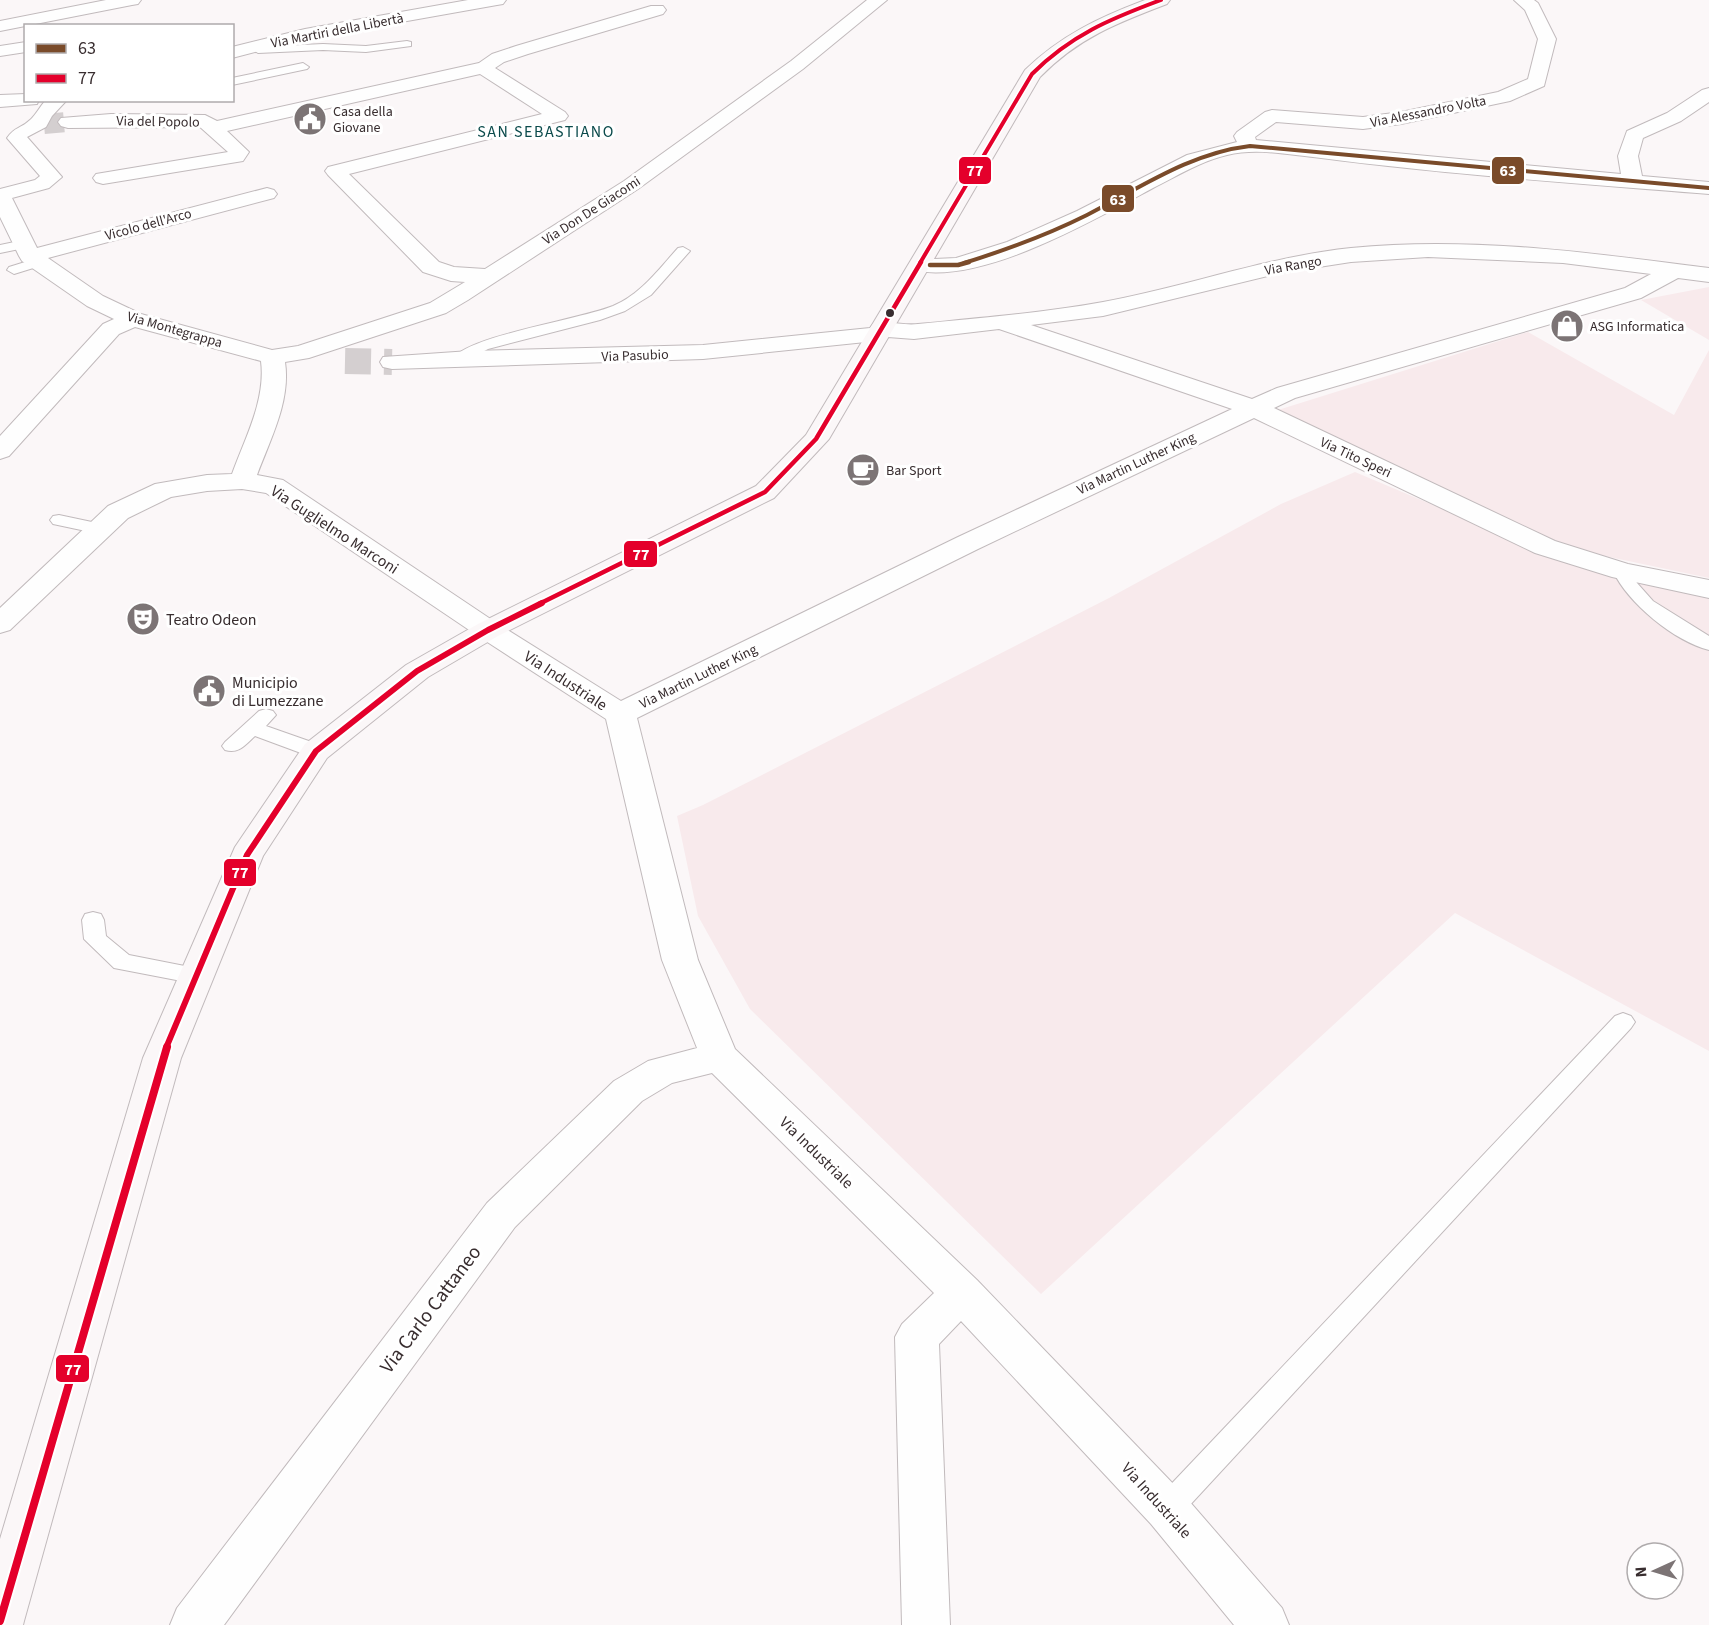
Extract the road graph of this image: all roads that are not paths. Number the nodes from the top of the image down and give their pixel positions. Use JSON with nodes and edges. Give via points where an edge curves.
{"nodes":[{"id":1,"x":132,"y":0,"type":"edge"},
{"id":2,"x":149,"y":0,"type":"edge"},
{"id":3,"x":497,"y":0,"type":"edge"},
{"id":4,"x":878,"y":0,"type":"edge"},
{"id":5,"x":1161,"y":0,"type":"edge"},
{"id":6,"x":1523,"y":0,"type":"edge"},
{"id":7,"x":657,"y":10,"type":"dead end"},
{"id":8,"x":109,"y":23,"type":"dead end"},
{"id":9,"x":0,"y":26,"type":"edge"},
{"id":10,"x":407,"y":44,"type":"dead end"},
{"id":11,"x":253,"y":46,"type":"junction"},
{"id":12,"x":24,"y":47,"type":"edge"},
{"id":13,"x":0,"y":51,"type":"edge"},
{"id":14,"x":234,"y":52,"type":"edge"},
{"id":15,"x":303,"y":67,"type":"dead end"},
{"id":16,"x":485,"y":67,"type":"junction"},
{"id":17,"x":234,"y":82,"type":"edge"},
{"id":18,"x":1709,"y":94,"type":"edge"},
{"id":19,"x":24,"y":100,"type":"tunnel mouth"},
{"id":20,"x":0,"y":101,"type":"edge"},
{"id":21,"x":56,"y":102,"type":"edge"},
{"id":22,"x":68,"y":122,"type":"tunnel mouth"},
{"id":23,"x":213,"y":128,"type":"junction"},
{"id":24,"x":1250,"y":146,"type":"junction"},
{"id":25,"x":103,"y":178,"type":"dead end"},
{"id":26,"x":1633,"y":183,"type":"junction"},
{"id":27,"x":1709,"y":188,"type":"edge"},
{"id":28,"x":267,"y":194,"type":"dead end"},
{"id":29,"x":0,"y":196,"type":"edge"},
{"id":30,"x":0,"y":249,"type":"edge"},
{"id":31,"x":683,"y":251,"type":"dead end"},
{"id":32,"x":26,"y":258,"type":"junction"},
{"id":33,"x":921,"y":266,"type":"junction"},
{"id":34,"x":1674,"y":271,"type":"junction"},
{"id":35,"x":1709,"y":275,"type":"edge"},
{"id":36,"x":488,"y":276,"type":"junction"},
{"id":37,"x":133,"y":319,"type":"junction"},
{"id":38,"x":1002,"y":323,"type":"junction"},
{"id":39,"x":879,"y":332,"type":"junction"},
{"id":40,"x":301,"y":353,"type":"junction"},
{"id":41,"x":272,"y":357,"type":"junction"},
{"id":42,"x":460,"y":359,"type":"junction"},
{"id":43,"x":345,"y":361,"type":"tunnel mouth"},
{"id":44,"x":392,"y":362,"type":"tunnel mouth"},
{"id":45,"x":1252,"y":408,"type":"junction"},
{"id":46,"x":0,"y":451,"type":"edge"},
{"id":47,"x":242,"y":481,"type":"junction"},
{"id":48,"x":60,"y":520,"type":"dead end"},
{"id":49,"x":100,"y":529,"type":"junction"},
{"id":50,"x":1622,"y":571,"type":"junction"},
{"id":51,"x":1709,"y":589,"type":"edge"},
{"id":52,"x":0,"y":624,"type":"edge"},
{"id":53,"x":488,"y":630,"type":"junction"},
{"id":54,"x":1709,"y":644,"type":"edge"},
{"id":55,"x":620,"y":714,"type":"junction"},
{"id":56,"x":232,"y":746,"type":"dead end"},
{"id":57,"x":316,"y":751,"type":"junction"},
{"id":58,"x":93,"y":920,"type":"dead end"},
{"id":59,"x":196,"y":976,"type":"junction"},
{"id":60,"x":1623,"y":1022,"type":"dead end"},
{"id":61,"x":719,"y":1057,"type":"junction"},
{"id":62,"x":962,"y":1293,"type":"junction"},
{"id":63,"x":1167,"y":1509,"type":"junction"},
{"id":64,"x":0,"y":1622,"type":"edge"},
{"id":65,"x":194,"y":1625,"type":"edge"},
{"id":66,"x":926,"y":1625,"type":"edge"},
{"id":67,"x":1265,"y":1625,"type":"edge"}],
"edges":[{"from":1,"to":9,"type":"street"},
{"from":2,"to":8,"type":"street"},
{"from":3,"to":11,"type":"street","name":"Via Martiri della Libertà","via":[[404,13]]},
{"from":4,"to":36,"type":"street","name":"Via Don De Giacomi","via":[[797,65],[631,185]]},
{"from":5,"to":33,"type":"main road","via":[[1080,32],[1052,51],[1032,74]]},
{"from":6,"to":24,"type":"street","name":"Via Alessandro Volta","via":[[1532,7],[1547,39],[1537,82],[1503,97],[1363,123],[1272,116],[1244,136]]},
{"from":7,"to":16,"type":"street","via":[[522,50]]},
{"from":10,"to":11,"type":"lane","via":[[300,50],[258,50]]},
{"from":11,"to":14,"type":"street","name":"Via Martiri della Libertà"},
{"from":12,"to":13,"type":"street"},
{"from":15,"to":17,"type":"lane"},
{"from":16,"to":23,"type":"street"},
{"from":16,"to":36,"type":"street","via":[[558,116],[335,171],[431,267],[451,274]]},
{"from":18,"to":26,"type":"street","via":[[1674,117],[1634,135],[1628,156]]},
{"from":19,"to":20,"type":"street"},
{"from":21,"to":29,"type":"street","via":[[44,113],[41,124],[17,138],[52,177],[42,184]]},
{"from":22,"to":23,"type":"street","name":"Via del Popolo","via":[[196,120],[206,121]]},
{"from":23,"to":25,"type":"street","name":"Via del Popolo","via":[[239,152],[236,157]]},
{"from":24,"to":26,"type":"street"},
{"from":24,"to":33,"type":"street","via":[[1194,159],[1015,248],[958,265]]},
{"from":26,"to":27,"type":"street"},
{"from":28,"to":32,"type":"street","name":"Vicolo dell'Arco"},
{"from":29,"to":32,"type":"street","name":"Via Montegrappa"},
{"from":30,"to":32,"type":"lane"},
{"from":31,"to":42,"type":"lane","via":[[646,292],[620,308],[483,346]]},
{"from":32,"to":37,"type":"street","name":"Via Montegrappa","via":[[95,301]]},
{"from":33,"to":39,"type":"main road"},
{"from":34,"to":35,"type":"street","name":"Via Rango"},
{"from":34,"to":38,"type":"street","name":"Via Rango","via":[[1563,256],[1428,250],[1351,255],[1280,266],[1104,309]]},
{"from":34,"to":45,"type":"street","name":"Via Martin Luther King","via":[[1633,293],[1286,393]]},
{"from":36,"to":40,"type":"street","name":"Via Don De Giacomi","via":[[438,308]]},
{"from":37,"to":41,"type":"street","name":"Via Montegrappa"},
{"from":37,"to":46,"type":"street","via":[[111,329]]},
{"from":38,"to":39,"type":"street","name":"Via Rango"},
{"from":38,"to":45,"type":"street","name":"Via Tito Speri"},
{"from":39,"to":42,"type":"street","name":"Via Pasubio","via":[[705,351]]},
{"from":39,"to":53,"type":"main road","via":[[816,439],[765,492]]},
{"from":40,"to":41,"type":"street","name":"Via Don De Giacomi"},
{"from":40,"to":43,"type":"street","via":[[314,359]]},
{"from":41,"to":47,"type":"street","via":[[275,378],[267,414]]},
{"from":42,"to":44,"type":"street","name":"Via Pasubio"},
{"from":45,"to":50,"type":"street","name":"Via Tito Speri","via":[[1545,547]]},
{"from":45,"to":55,"type":"street","name":"Via Martin Luther King"},
{"from":47,"to":49,"type":"street","name":"Via Guglielmo Marconi","via":[[164,490],[118,512]]},
{"from":47,"to":53,"type":"street","name":"Via Guglielmo Marconi","via":[[274,486]]},
{"from":48,"to":49,"type":"lane"},
{"from":49,"to":52,"type":"street","name":"Via Guglielmo Marconi"},
{"from":50,"to":51,"type":"street","name":"Via Tito Speri"},
{"from":50,"to":54,"type":"lane","via":[[1628,587],[1665,617]]},
{"from":53,"to":55,"type":"street","name":"Via Industriale"},
{"from":53,"to":57,"type":"main road","via":[[417,671]]},
{"from":55,"to":61,"type":"street","name":"Via Industriale","via":[[680,960]]},
{"from":56,"to":57,"type":"lane","via":[[260,722]]},
{"from":57,"to":59,"type":"main road","via":[[247,855]]},
{"from":58,"to":59,"type":"lane","via":[[95,939],[122,962]]},
{"from":59,"to":64,"type":"main road","via":[[162,1058]]},
{"from":60,"to":63,"type":"lane"},
{"from":61,"to":62,"type":"street","name":"Via Industriale"},
{"from":61,"to":65,"type":"street","name":"Via Carlo Cattaneo","via":[[662,1071],[628,1091],[501,1215]]},
{"from":62,"to":63,"type":"street","name":"Via Industriale"},
{"from":62,"to":66,"type":"street","via":[[917,1336]]},
{"from":63,"to":67,"type":"street","name":"Via Industriale"}]}
